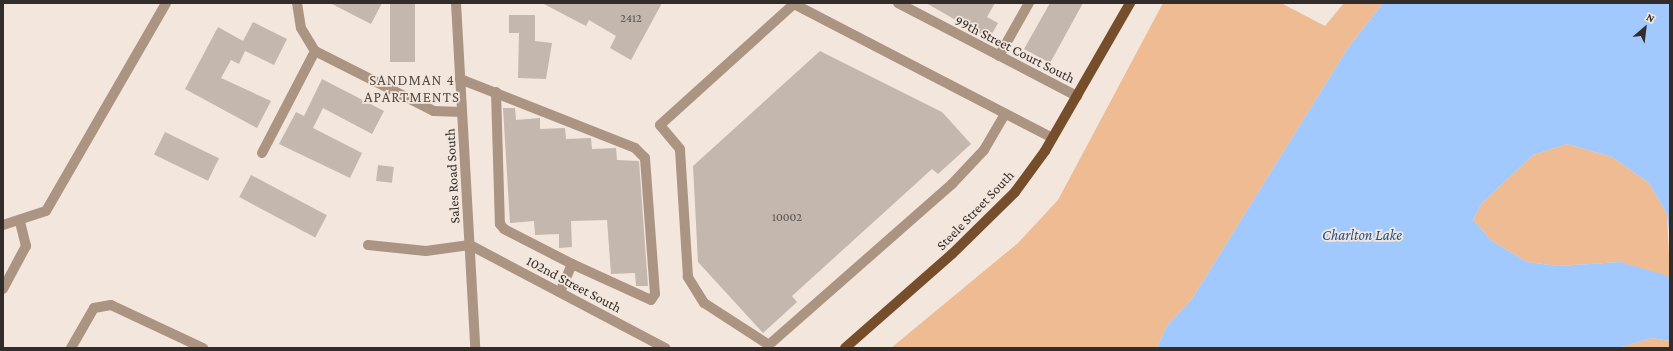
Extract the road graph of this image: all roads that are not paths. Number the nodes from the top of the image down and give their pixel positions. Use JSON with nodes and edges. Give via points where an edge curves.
{"nodes":[{"id":1,"x":166,"y":3,"type":"edge"},
{"id":2,"x":297,"y":3,"type":"edge"},
{"id":3,"x":456,"y":3,"type":"edge"},
{"id":4,"x":898,"y":3,"type":"edge"},
{"id":5,"x":1029,"y":3,"type":"edge"},
{"id":6,"x":1130,"y":3,"type":"edge"},
{"id":7,"x":315,"y":51,"type":"junction"},
{"id":8,"x":999,"y":56,"type":"junction"},
{"id":9,"x":460,"y":79,"type":"junction"},
{"id":10,"x":496,"y":92,"type":"junction"},
{"id":11,"x":1077,"y":96,"type":"junction"},
{"id":12,"x":462,"y":112,"type":"junction"},
{"id":13,"x":1005,"y":114,"type":"junction"},
{"id":14,"x":1052,"y":138,"type":"junction"},
{"id":15,"x":262,"y":153,"type":"dead end"},
{"id":16,"x":20,"y":222,"type":"junction"},
{"id":17,"x":3,"y":225,"type":"edge"},
{"id":18,"x":368,"y":245,"type":"dead end"},
{"id":19,"x":470,"y":245,"type":"junction"},
{"id":20,"x":572,"y":264,"type":"junction"},
{"id":21,"x":3,"y":289,"type":"edge"},
{"id":22,"x":560,"y":292,"type":"junction"},
{"id":23,"x":70,"y":348,"type":"edge"},
{"id":24,"x":203,"y":348,"type":"edge"},
{"id":25,"x":475,"y":348,"type":"edge"},
{"id":26,"x":665,"y":348,"type":"edge"},
{"id":27,"x":845,"y":348,"type":"edge"}],
"edges":[{"from":1,"to":16,"type":"street","via":[[46,210]]},
{"from":2,"to":7,"type":"street","via":[[301,28]]},
{"from":3,"to":9,"type":"street","name":"Sales Road South"},
{"from":4,"to":8,"type":"street","name":"99th Street Court South"},
{"from":5,"to":8,"type":"street"},
{"from":6,"to":11,"type":"main road","name":"Steele Street South"},
{"from":7,"to":12,"type":"street","via":[[434,111]]},
{"from":7,"to":15,"type":"street"},
{"from":8,"to":11,"type":"street","name":"99th Street Court South"},
{"from":9,"to":10,"type":"street"},
{"from":9,"to":12,"type":"street","name":"Sales Road South"},
{"from":10,"to":20,"type":"street","via":[[500,224],[504,230]]},
{"from":10,"to":20,"type":"street","via":[[635,148],[645,158],[655,294],[651,300]]},
{"from":11,"to":14,"type":"main road","name":"Steele Street South"},
{"from":12,"to":19,"type":"street","name":"Sales Road South"},
{"from":13,"to":13,"type":"street","via":[[794,4],[660,125],[680,149],[688,277],[704,303],[769,345],[952,184],[984,150]]},
{"from":13,"to":14,"type":"street"},
{"from":14,"to":27,"type":"main road","name":"Steele Street South","via":[[1032,171],[993,215]]},
{"from":16,"to":17,"type":"street"},
{"from":16,"to":21,"type":"street","via":[[26,246]]},
{"from":18,"to":19,"type":"street","via":[[426,251]]},
{"from":19,"to":22,"type":"street","name":"102nd Street South"},
{"from":19,"to":25,"type":"street","name":"Sales Road South"},
{"from":20,"to":22,"type":"street"},
{"from":22,"to":26,"type":"street","name":"102nd Street South"},
{"from":23,"to":24,"type":"street","via":[[94,308],[111,305]]}]}
